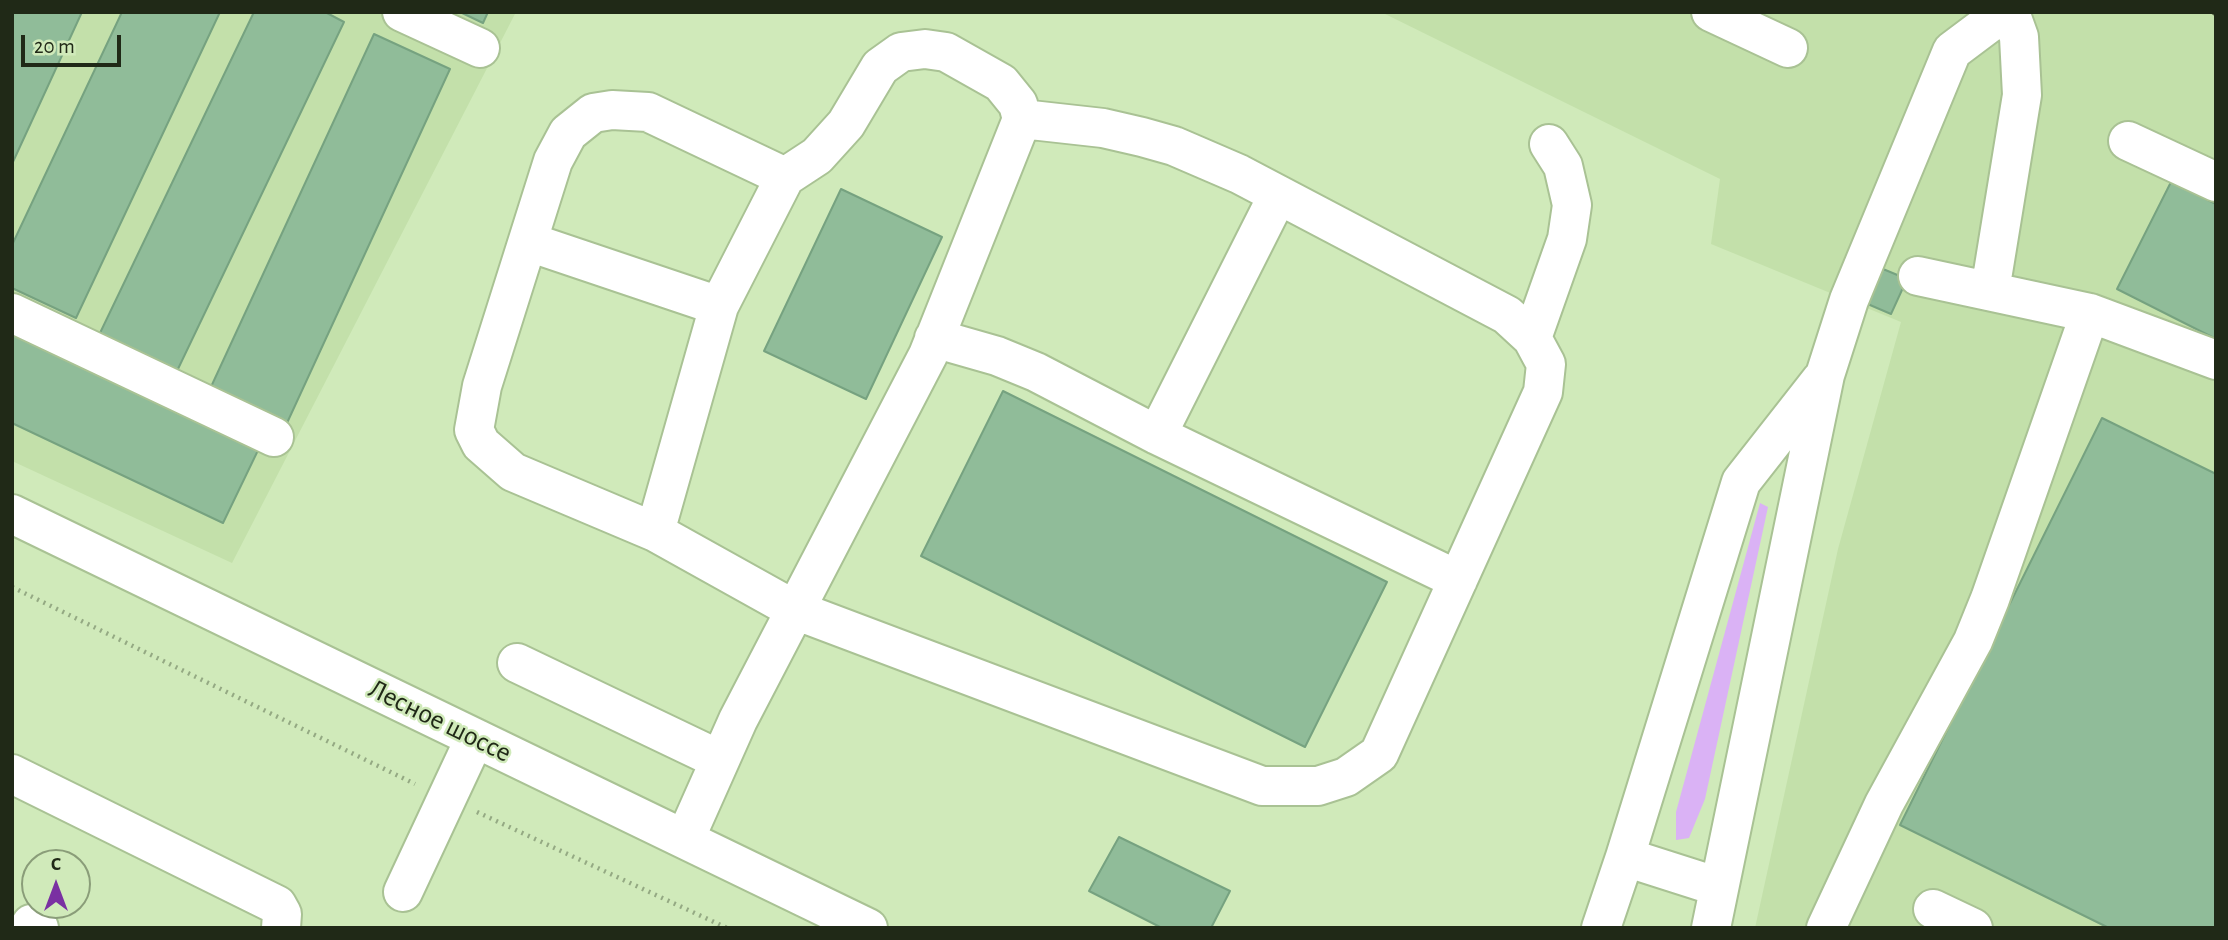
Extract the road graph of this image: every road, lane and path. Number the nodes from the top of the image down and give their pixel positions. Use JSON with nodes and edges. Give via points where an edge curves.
{"nodes":[{"id":1,"x":402,"y":12,"type":"edge"},
{"id":2,"x":1711,"y":12,"type":"edge"},
{"id":3,"x":2004,"y":12,"type":"edge"},
{"id":4,"x":2010,"y":12,"type":"edge"},
{"id":5,"x":480,"y":48,"type":"dead end"},
{"id":6,"x":1788,"y":48,"type":"dead end"},
{"id":7,"x":1022,"y":119,"type":"junction"},
{"id":8,"x":2128,"y":141,"type":"dead end"},
{"id":9,"x":1549,"y":144,"type":"dead end"},
{"id":10,"x":785,"y":177,"type":"junction"},
{"id":11,"x":2216,"y":182,"type":"edge"},
{"id":12,"x":1278,"y":195,"type":"junction"},
{"id":13,"x":528,"y":242,"type":"junction"},
{"id":14,"x":1918,"y":276,"type":"dead end"},
{"id":15,"x":1990,"y":291,"type":"junction"},
{"id":16,"x":719,"y":306,"type":"junction"},
{"id":17,"x":12,"y":313,"type":"edge"},
{"id":18,"x":2090,"y":313,"type":"junction"},
{"id":19,"x":934,"y":338,"type":"junction"},
{"id":20,"x":1532,"y":338,"type":"junction"},
{"id":21,"x":2216,"y":360,"type":"edge"},
{"id":22,"x":1825,"y":375,"type":"junction"},
{"id":23,"x":1157,"y":435,"type":"junction"},
{"id":24,"x":274,"y":437,"type":"dead end"},
{"id":25,"x":12,"y":514,"type":"edge"},
{"id":26,"x":655,"y":532,"type":"junction"},
{"id":27,"x":1458,"y":580,"type":"junction"},
{"id":28,"x":12,"y":587,"type":"edge"},
{"id":29,"x":795,"y":610,"type":"junction"},
{"id":30,"x":517,"y":663,"type":"dead end"},
{"id":31,"x":475,"y":738,"type":"junction"},
{"id":32,"x":720,"y":761,"type":"junction"},
{"id":33,"x":12,"y":774,"type":"edge"},
{"id":34,"x":447,"y":798,"type":"junction"},
{"id":35,"x":685,"y":839,"type":"junction"},
{"id":36,"x":1625,"y":857,"type":"junction"},
{"id":37,"x":1719,"y":887,"type":"junction"},
{"id":38,"x":403,"y":892,"type":"dead end"},
{"id":39,"x":1933,"y":909,"type":"dead end"},
{"id":40,"x":281,"y":928,"type":"edge"},
{"id":41,"x":727,"y":928,"type":"edge"},
{"id":42,"x":868,"y":928,"type":"edge"},
{"id":43,"x":1601,"y":928,"type":"edge"},
{"id":44,"x":1711,"y":928,"type":"edge"},
{"id":45,"x":1826,"y":928,"type":"edge"},
{"id":46,"x":1973,"y":928,"type":"edge"}],
"edges":[{"from":1,"to":5,"type":"street"},
{"from":2,"to":6,"type":"street"},
{"from":3,"to":22,"type":"street","via":[[1952,51],[1849,300]]},
{"from":4,"to":15,"type":"street","via":[[2019,37],[2022,95]]},
{"from":7,"to":10,"type":"street","via":[[1018,104],[1001,83],[946,52],[901,52],[880,67],[846,124],[817,156]]},
{"from":7,"to":12,"type":"street","via":[[1103,128],[1174,146]]},
{"from":7,"to":19,"type":"street"},
{"from":8,"to":11,"type":"street"},
{"from":9,"to":20,"type":"street","via":[[1563,166],[1572,205],[1567,239]]},
{"from":10,"to":13,"type":"street","via":[[648,112],[593,113],[568,133],[553,161]]},
{"from":10,"to":16,"type":"street"},
{"from":12,"to":20,"type":"street","via":[[1507,314]]},
{"from":12,"to":23,"type":"street"},
{"from":13,"to":16,"type":"street"},
{"from":13,"to":26,"type":"street","via":[[482,386],[474,430],[481,444],[513,472]]},
{"from":14,"to":15,"type":"street"},
{"from":15,"to":18,"type":"street"},
{"from":16,"to":26,"type":"street"},
{"from":17,"to":24,"type":"street"},
{"from":18,"to":21,"type":"street"},
{"from":18,"to":45,"type":"street","via":[[1973,641],[1884,804]]},
{"from":19,"to":23,"type":"street","via":[[1036,372]]},
{"from":19,"to":29,"type":"street"},
{"from":20,"to":27,"type":"street","via":[[1546,364],[1543,393]]},
{"from":22,"to":36,"type":"street","via":[[1741,482]]},
{"from":22,"to":37,"type":"street"},
{"from":23,"to":27,"type":"street"},
{"from":25,"to":31,"type":"street","name":"Лесное шоссе"},
{"from":26,"to":29,"type":"street"},
{"from":27,"to":29,"type":"street","via":[[1379,754],[1346,777],[1318,786],[1262,786]]},
{"from":28,"to":34,"type":"path"},
{"from":29,"to":32,"type":"street"},
{"from":30,"to":32,"type":"street"},
{"from":31,"to":34,"type":"street"},
{"from":31,"to":35,"type":"street","name":"Лесное шоссе"},
{"from":32,"to":35,"type":"street"},
{"from":33,"to":40,"type":"street","via":[[277,905]]},
{"from":34,"to":38,"type":"street"},
{"from":34,"to":41,"type":"path"},
{"from":35,"to":42,"type":"street","name":"Лесное шоссе"},
{"from":36,"to":37,"type":"street"},
{"from":36,"to":43,"type":"street"},
{"from":37,"to":44,"type":"street"},
{"from":39,"to":46,"type":"street"}]}
